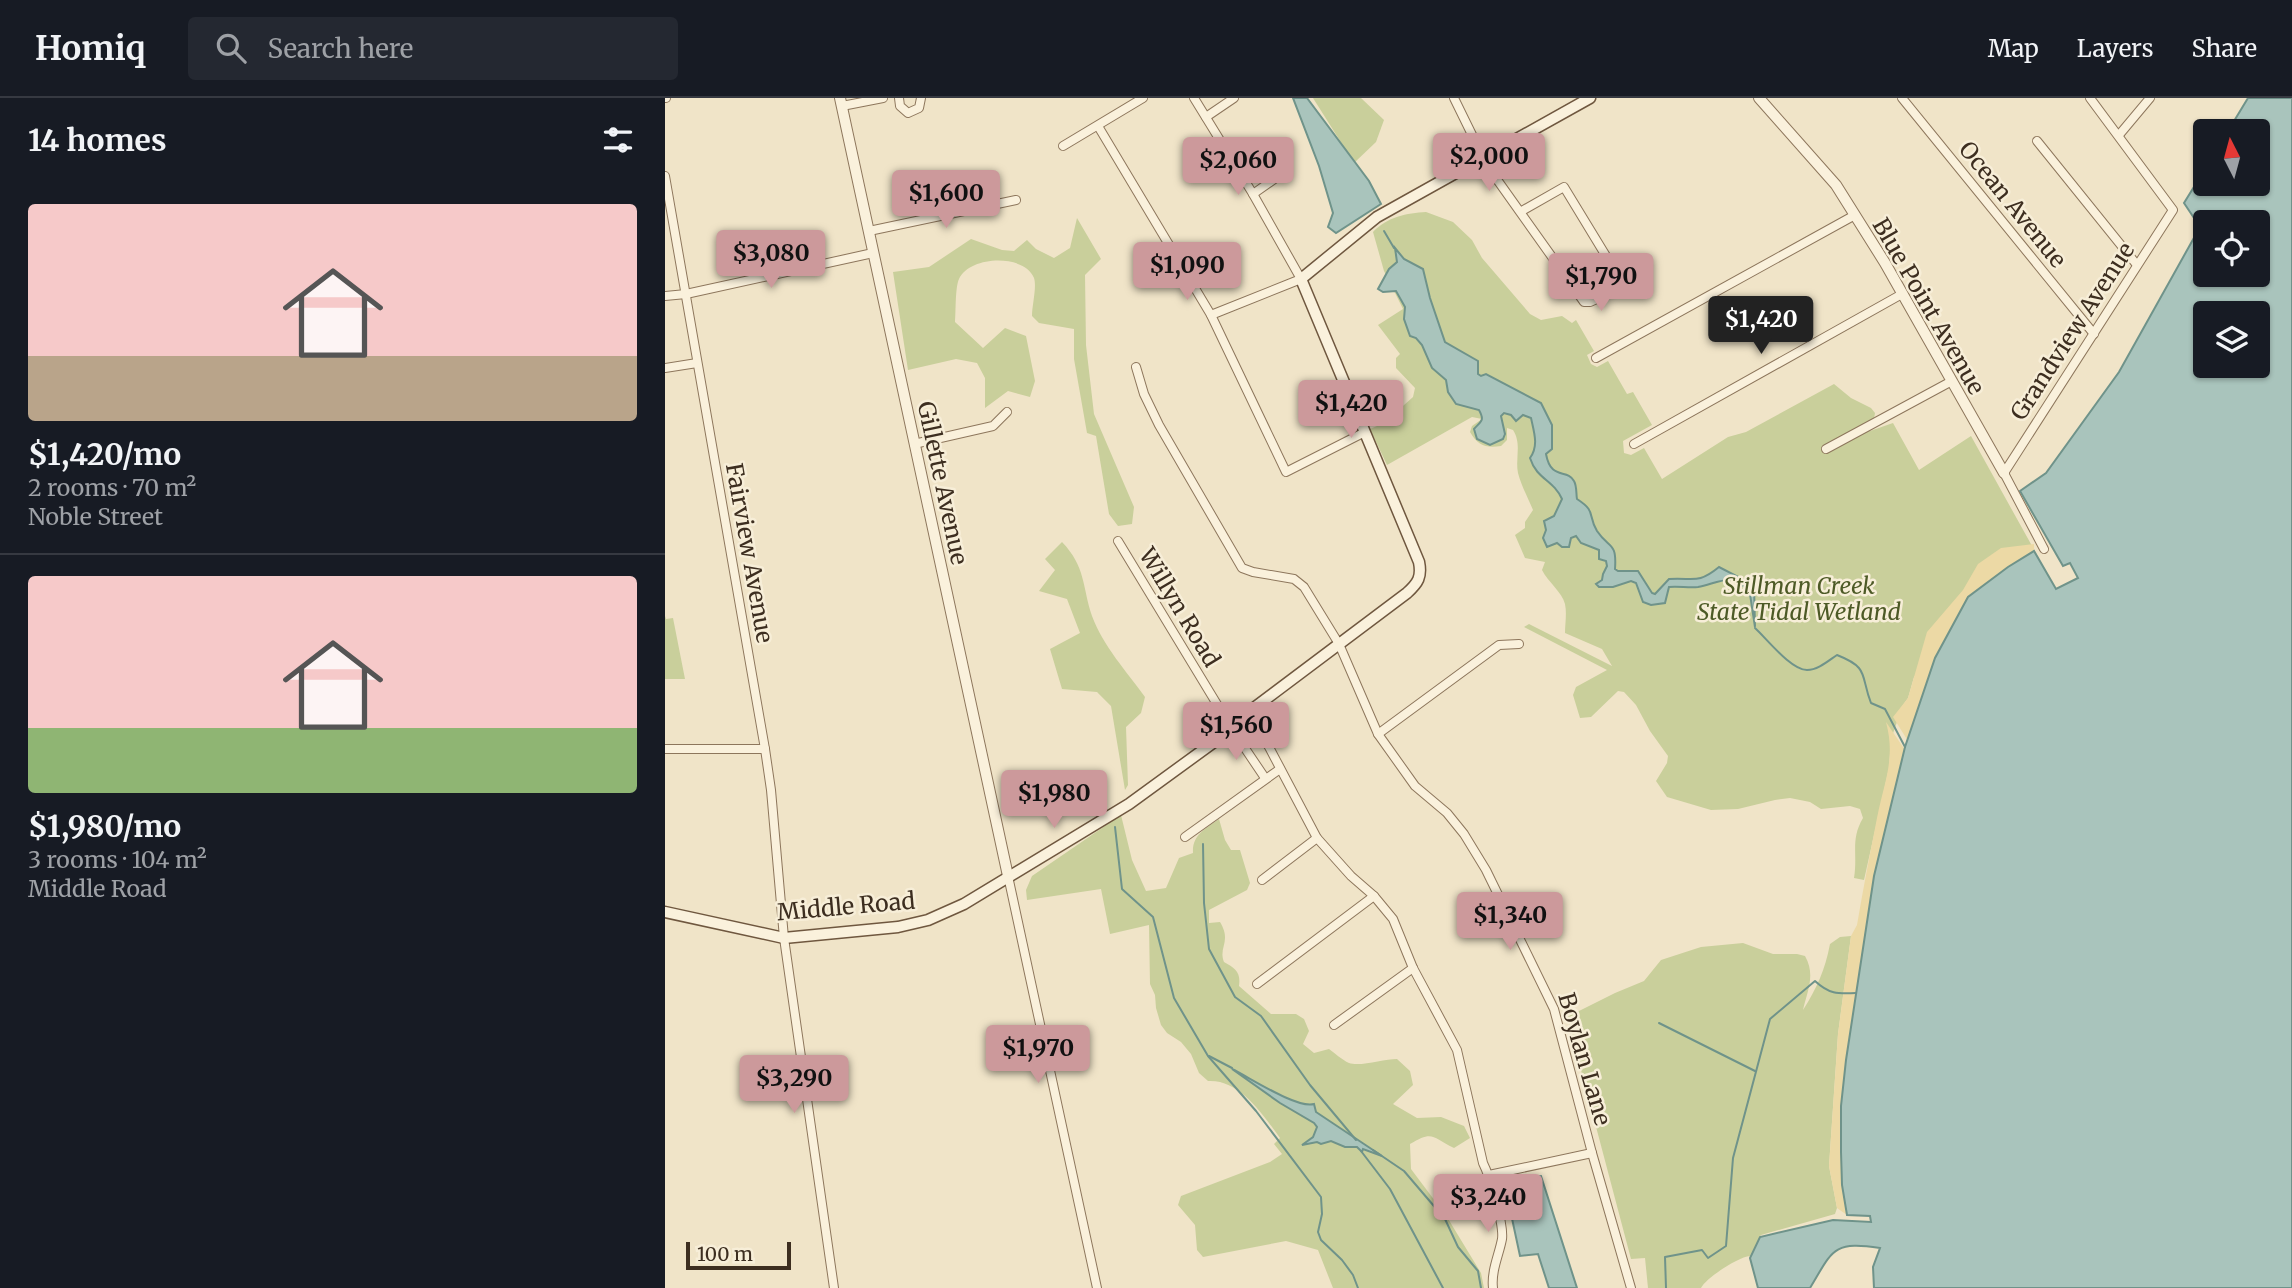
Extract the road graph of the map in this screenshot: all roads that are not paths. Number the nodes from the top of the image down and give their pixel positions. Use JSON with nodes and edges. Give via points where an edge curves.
{"nodes":[{"id":1,"x":883,"y":98,"type":"edge"},
{"id":2,"x":899,"y":98,"type":"edge"},
{"id":3,"x":921,"y":98,"type":"edge"},
{"id":4,"x":1143,"y":98,"type":"edge"},
{"id":5,"x":1234,"y":98,"type":"edge"},
{"id":6,"x":1454,"y":98,"type":"edge"},
{"id":7,"x":1590,"y":98,"type":"edge"},
{"id":8,"x":1759,"y":98,"type":"edge"},
{"id":9,"x":1902,"y":98,"type":"edge"},
{"id":10,"x":2090,"y":98,"type":"edge"},
{"id":11,"x":2150,"y":98,"type":"edge"},
{"id":12,"x":1195,"y":100,"type":"edge"},
{"id":13,"x":841,"y":102,"type":"edge"},
{"id":14,"x":1206,"y":117,"type":"junction"},
{"id":15,"x":1098,"y":126,"type":"junction"},
{"id":16,"x":2119,"y":135,"type":"junction"},
{"id":17,"x":2037,"y":141,"type":"dead end"},
{"id":18,"x":1063,"y":146,"type":"dead end"},
{"id":19,"x":1483,"y":156,"type":"junction"},
{"id":20,"x":1283,"y":173,"type":"dead end"},
{"id":21,"x":665,"y":176,"type":"edge"},
{"id":22,"x":1253,"y":194,"type":"junction"},
{"id":23,"x":1016,"y":200,"type":"dead end"},
{"id":24,"x":1520,"y":212,"type":"junction"},
{"id":25,"x":1855,"y":215,"type":"junction"},
{"id":26,"x":869,"y":231,"type":"junction"},
{"id":27,"x":873,"y":253,"type":"junction"},
{"id":28,"x":2137,"y":265,"type":"junction"},
{"id":29,"x":1301,"y":279,"type":"junction"},
{"id":30,"x":686,"y":294,"type":"junction"},
{"id":31,"x":1902,"y":294,"type":"junction"},
{"id":32,"x":665,"y":296,"type":"edge"},
{"id":33,"x":1211,"y":315,"type":"junction"},
{"id":34,"x":2094,"y":334,"type":"junction"},
{"id":35,"x":1596,"y":358,"type":"dead end"},
{"id":36,"x":698,"y":363,"type":"junction"},
{"id":37,"x":1136,"y":367,"type":"dead end"},
{"id":38,"x":665,"y":368,"type":"edge"},
{"id":39,"x":1950,"y":382,"type":"junction"},
{"id":40,"x":1007,"y":412,"type":"dead end"},
{"id":41,"x":1365,"y":432,"type":"junction"},
{"id":42,"x":914,"y":444,"type":"junction"},
{"id":43,"x":1634,"y":444,"type":"dead end"},
{"id":44,"x":1826,"y":449,"type":"dead end"},
{"id":45,"x":2004,"y":473,"type":"junction"},
{"id":46,"x":1118,"y":541,"type":"dead end"},
{"id":47,"x":2044,"y":549,"type":"dead end"},
{"id":48,"x":1339,"y":644,"type":"junction"},
{"id":49,"x":1519,"y":644,"type":"dead end"},
{"id":50,"x":1246,"y":714,"type":"junction"},
{"id":51,"x":1232,"y":729,"type":"junction"},
{"id":52,"x":1378,"y":734,"type":"junction"},
{"id":53,"x":665,"y":749,"type":"edge"},
{"id":54,"x":765,"y":749,"type":"junction"},
{"id":55,"x":1280,"y":769,"type":"junction"},
{"id":56,"x":1265,"y":778,"type":"junction"},
{"id":57,"x":1185,"y":837,"type":"dead end"},
{"id":58,"x":1317,"y":838,"type":"junction"},
{"id":59,"x":1008,"y":876,"type":"junction"},
{"id":60,"x":1262,"y":880,"type":"dead end"},
{"id":61,"x":1374,"y":895,"type":"junction"},
{"id":62,"x":665,"y":912,"type":"edge"},
{"id":63,"x":784,"y":938,"type":"junction"},
{"id":64,"x":1413,"y":968,"type":"junction"},
{"id":65,"x":1257,"y":984,"type":"dead end"},
{"id":66,"x":1334,"y":1025,"type":"dead end"},
{"id":67,"x":1592,"y":1153,"type":"junction"},
{"id":68,"x":1489,"y":1175,"type":"junction"},
{"id":69,"x":834,"y":1288,"type":"edge"},
{"id":70,"x":1097,"y":1288,"type":"edge"},
{"id":71,"x":1493,"y":1288,"type":"edge"},
{"id":72,"x":1631,"y":1288,"type":"edge"}],
"edges":[{"from":1,"to":13,"type":"street"},
{"from":2,"to":3,"type":"street","via":[[908,113],[919,108]]},
{"from":4,"to":15,"type":"street"},
{"from":5,"to":14,"type":"street"},
{"from":6,"to":19,"type":"street"},
{"from":7,"to":19,"type":"main road"},
{"from":8,"to":25,"type":"street","name":"Blue Point Avenue","via":[[1828,176]]},
{"from":9,"to":34,"type":"street","name":"Ocean Avenue"},
{"from":10,"to":16,"type":"street"},
{"from":11,"to":16,"type":"street"},
{"from":12,"to":14,"type":"street"},
{"from":13,"to":26,"type":"street","name":"Gillette Avenue"},
{"from":14,"to":22,"type":"street"},
{"from":15,"to":18,"type":"street"},
{"from":15,"to":33,"type":"street"},
{"from":16,"to":28,"type":"street","name":"Grandview Avenue","via":[[2173,210]]},
{"from":17,"to":28,"type":"street"},
{"from":19,"to":24,"type":"street"},
{"from":19,"to":29,"type":"main road","via":[[1377,217]]},
{"from":20,"to":22,"type":"street"},
{"from":21,"to":30,"type":"street","name":"Fairview Avenue"},
{"from":22,"to":29,"type":"street"},
{"from":23,"to":26,"type":"street"},
{"from":24,"to":24,"type":"street","via":[[1584,302],[1621,288],[1620,279],[1564,187]]},
{"from":25,"to":31,"type":"street","name":"Blue Point Avenue"},
{"from":25,"to":35,"type":"street"},
{"from":26,"to":27,"type":"street","name":"Gillette Avenue"},
{"from":27,"to":30,"type":"street"},
{"from":27,"to":42,"type":"street","name":"Gillette Avenue"},
{"from":28,"to":34,"type":"street","name":"Grandview Avenue"},
{"from":29,"to":33,"type":"street"},
{"from":29,"to":41,"type":"main road","name":"Middle Road"},
{"from":30,"to":32,"type":"street"},
{"from":30,"to":36,"type":"street","name":"Fairview Avenue"},
{"from":31,"to":39,"type":"street","name":"Blue Point Avenue"},
{"from":31,"to":43,"type":"street"},
{"from":33,"to":41,"type":"street","via":[[1286,472]]},
{"from":34,"to":45,"type":"street","name":"Grandview Avenue"},
{"from":36,"to":38,"type":"street"},
{"from":36,"to":54,"type":"street","name":"Fairview Avenue"},
{"from":37,"to":48,"type":"street","name":"Boylan Lane","via":[[1159,425],[1242,568],[1294,579],[1304,587]]},
{"from":39,"to":44,"type":"street"},
{"from":39,"to":45,"type":"street","name":"Blue Point Avenue"},
{"from":40,"to":42,"type":"street","via":[[993,426]]},
{"from":41,"to":48,"type":"main road","name":"Middle Road","via":[[1420,571],[1418,583]]},
{"from":42,"to":59,"type":"street","name":"Gillette Avenue"},
{"from":45,"to":47,"type":"street","name":"Blue Point Avenue"},
{"from":46,"to":51,"type":"street","name":"Willyn Road"},
{"from":48,"to":50,"type":"main road","name":"Middle Road"},
{"from":48,"to":52,"type":"street","name":"Boylan Lane"},
{"from":49,"to":52,"type":"street","via":[[1499,645]]},
{"from":50,"to":51,"type":"main road","name":"Middle Road"},
{"from":50,"to":55,"type":"street"},
{"from":51,"to":56,"type":"street","name":"Willyn Road"},
{"from":51,"to":59,"type":"main road","name":"Middle Road","via":[[1129,804]]},
{"from":52,"to":67,"type":"street","name":"Boylan Lane","via":[[1415,786],[1464,834],[1486,870],[1554,1009]]},
{"from":53,"to":54,"type":"street"},
{"from":54,"to":63,"type":"street","name":"Fairview Avenue"},
{"from":55,"to":56,"type":"street"},
{"from":55,"to":58,"type":"street"},
{"from":56,"to":57,"type":"street"},
{"from":58,"to":60,"type":"street"},
{"from":58,"to":61,"type":"street"},
{"from":59,"to":63,"type":"main road","name":"Middle Road","via":[[928,920]]},
{"from":59,"to":70,"type":"street"},
{"from":61,"to":64,"type":"street","via":[[1393,919]]},
{"from":61,"to":65,"type":"street"},
{"from":62,"to":63,"type":"main road","name":"Middle Road"},
{"from":63,"to":69,"type":"street","name":"Fairview Avenue"},
{"from":64,"to":66,"type":"street"},
{"from":64,"to":68,"type":"street","via":[[1457,1051]]},
{"from":67,"to":68,"type":"street"},
{"from":67,"to":72,"type":"street","name":"Boylan Lane"},
{"from":68,"to":71,"type":"street","via":[[1503,1235]]}]}
